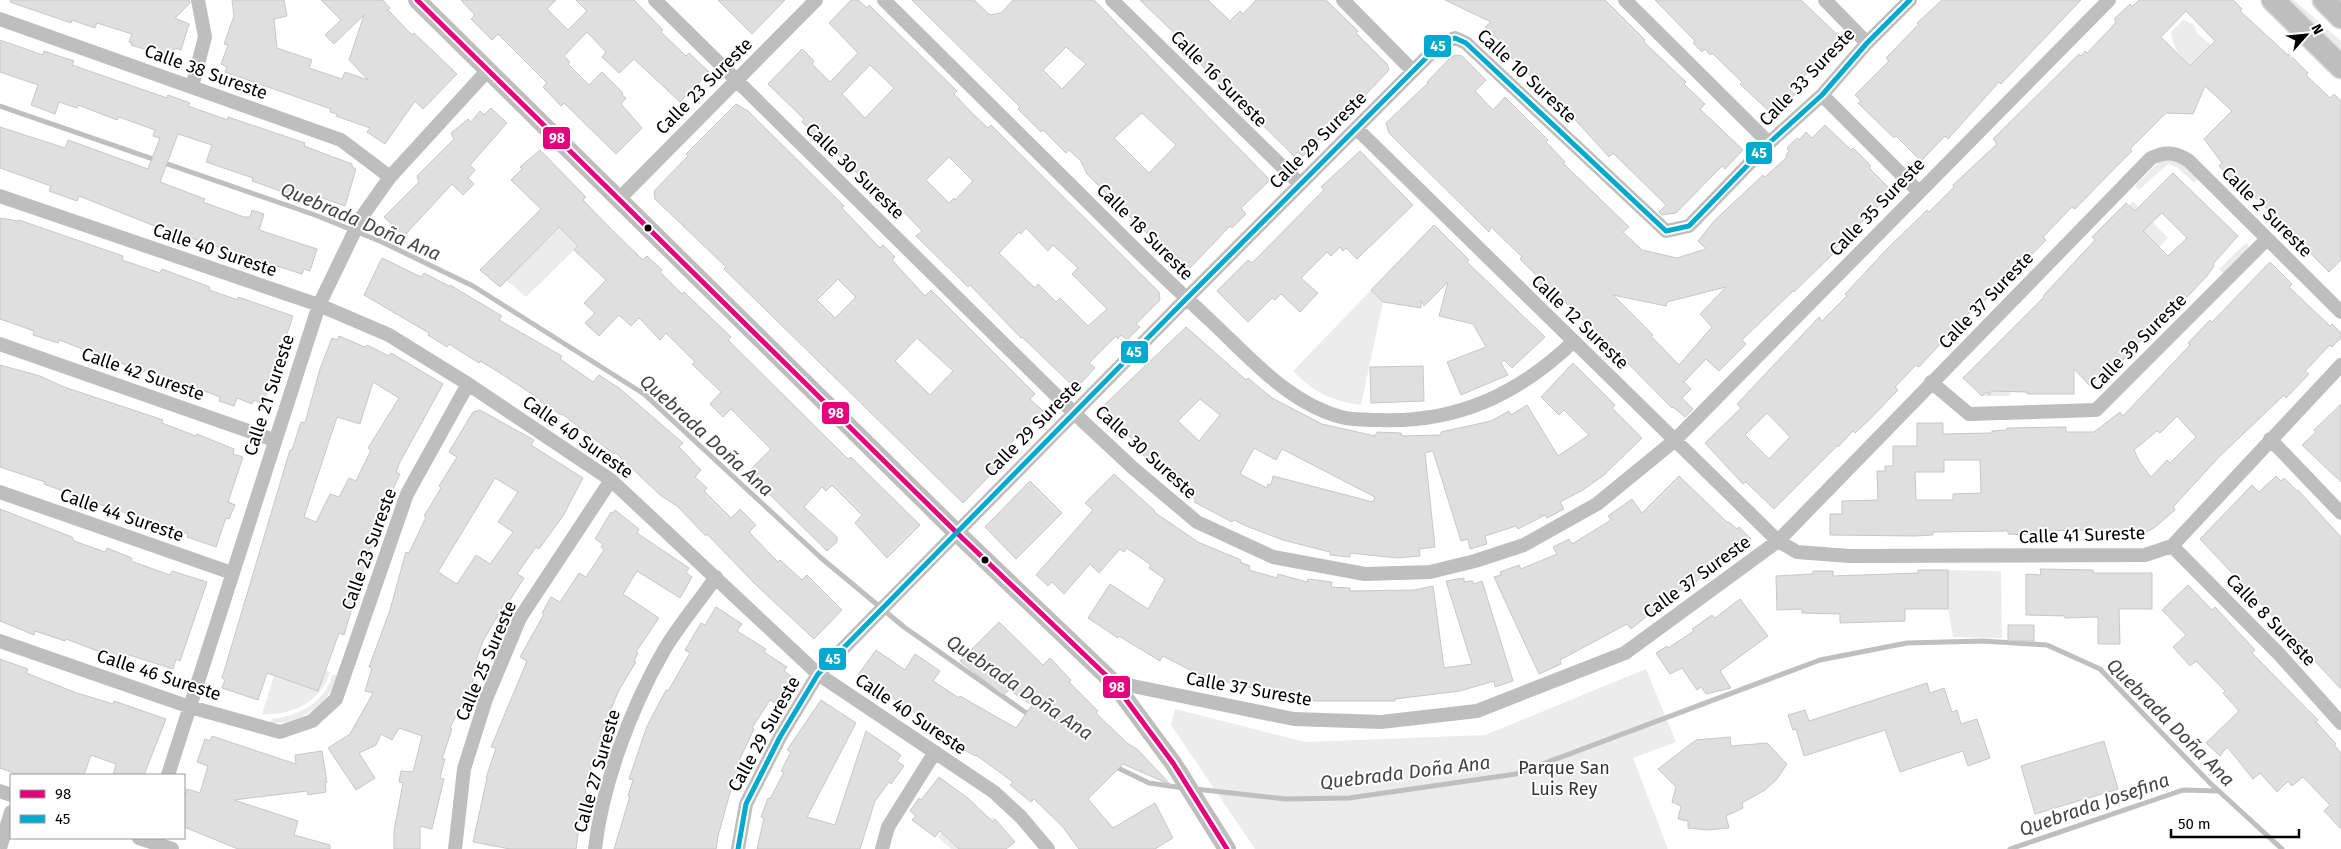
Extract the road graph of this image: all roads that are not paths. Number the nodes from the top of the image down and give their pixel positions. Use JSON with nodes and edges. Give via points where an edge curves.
{"nodes":[{"id":1,"x":198,"y":0,"type":"edge"},
{"id":2,"x":417,"y":0,"type":"edge"},
{"id":3,"x":654,"y":0,"type":"edge"},
{"id":4,"x":816,"y":0,"type":"edge"},
{"id":5,"x":884,"y":0,"type":"edge"},
{"id":6,"x":1112,"y":0,"type":"edge"},
{"id":7,"x":1343,"y":0,"type":"edge"},
{"id":8,"x":1625,"y":0,"type":"edge"},
{"id":9,"x":1825,"y":0,"type":"edge"},
{"id":10,"x":1910,"y":0,"type":"edge"},
{"id":11,"x":2108,"y":0,"type":"edge"},
{"id":12,"x":2273,"y":0,"type":"edge"},
{"id":13,"x":2324,"y":0,"type":"edge"},
{"id":14,"x":2341,"y":17,"type":"edge"},
{"id":15,"x":0,"y":20,"type":"edge"},
{"id":16,"x":1868,"y":43,"type":"junction"},
{"id":17,"x":2341,"y":67,"type":"edge"},
{"id":18,"x":488,"y":70,"type":"junction"},
{"id":19,"x":1412,"y":70,"type":"junction"},
{"id":20,"x":736,"y":80,"type":"junction"},
{"id":21,"x":192,"y":87,"type":"junction"},
{"id":22,"x":1822,"y":95,"type":"junction"},
{"id":23,"x":1357,"y":129,"type":"junction"},
{"id":24,"x":1769,"y":143,"type":"junction"},
{"id":25,"x":2159,"y":154,"type":"joint"},
{"id":26,"x":390,"y":177,"type":"junction"},
{"id":27,"x":1300,"y":184,"type":"junction"},
{"id":28,"x":1918,"y":192,"type":"junction"},
{"id":29,"x":0,"y":196,"type":"edge"},
{"id":30,"x":619,"y":199,"type":"junction"},
{"id":31,"x":1662,"y":228,"type":"joint"},
{"id":32,"x":2268,"y":239,"type":"junction"},
{"id":33,"x":1186,"y":299,"type":"junction"},
{"id":34,"x":319,"y":306,"type":"junction"},
{"id":35,"x":2341,"y":312,"type":"edge"},
{"id":36,"x":1574,"y":341,"type":"junction"},
{"id":37,"x":0,"y":344,"type":"edge"},
{"id":38,"x":2341,"y":364,"type":"edge"},
{"id":39,"x":1932,"y":382,"type":"junction"},
{"id":40,"x":468,"y":384,"type":"junction"},
{"id":41,"x":1074,"y":413,"type":"junction"},
{"id":42,"x":2270,"y":439,"type":"junction"},
{"id":43,"x":274,"y":440,"type":"junction"},
{"id":44,"x":1674,"y":441,"type":"junction"},
{"id":45,"x":611,"y":480,"type":"junction"},
{"id":46,"x":0,"y":492,"type":"edge"},
{"id":47,"x":2341,"y":514,"type":"edge"},
{"id":48,"x":956,"y":532,"type":"junction"},
{"id":49,"x":1778,"y":541,"type":"junction"},
{"id":50,"x":2172,"y":546,"type":"junction"},
{"id":51,"x":232,"y":573,"type":"junction"},
{"id":52,"x":716,"y":578,"type":"junction"},
{"id":53,"x":0,"y":641,"type":"edge"},
{"id":54,"x":818,"y":674,"type":"junction"},
{"id":55,"x":1113,"y":682,"type":"junction"},
{"id":56,"x":190,"y":707,"type":"junction"},
{"id":57,"x":307,"y":723,"type":"joint"},
{"id":58,"x":2341,"y":723,"type":"edge"},
{"id":59,"x":935,"y":752,"type":"junction"},
{"id":60,"x":168,"y":774,"type":"edge"},
{"id":61,"x":10,"y":815,"type":"edge"},
{"id":62,"x":144,"y":841,"type":"edge"},
{"id":63,"x":0,"y":848,"type":"edge"},
{"id":64,"x":172,"y":849,"type":"edge"},
{"id":65,"x":455,"y":849,"type":"edge"},
{"id":66,"x":595,"y":849,"type":"edge"},
{"id":67,"x":738,"y":849,"type":"edge"},
{"id":68,"x":882,"y":849,"type":"edge"},
{"id":69,"x":1048,"y":849,"type":"edge"},
{"id":70,"x":1228,"y":849,"type":"edge"}],
"edges":[{"from":1,"to":21,"type":"street","via":[[205,37]]},
{"from":2,"to":18,"type":"street"},
{"from":3,"to":20,"type":"street","name":"Calle 30 Sureste"},
{"from":4,"to":20,"type":"street","name":"Calle 23 Sureste"},
{"from":5,"to":33,"type":"street","name":"Calle 18 Sureste"},
{"from":6,"to":27,"type":"street","name":"Calle 16 Sureste"},
{"from":7,"to":19,"type":"street"},
{"from":8,"to":24,"type":"street"},
{"from":9,"to":16,"type":"street"},
{"from":10,"to":16,"type":"street","name":"Calle 33 Sureste"},
{"from":11,"to":28,"type":"street","name":"Calle 35 Sureste"},
{"from":12,"to":17,"type":"main road"},
{"from":13,"to":14,"type":"main road"},
{"from":15,"to":21,"type":"street","name":"Calle 38 Sureste"},
{"from":16,"to":22,"type":"street","name":"Calle 33 Sureste"},
{"from":18,"to":26,"type":"street","name":"Calle 21 Sureste"},
{"from":18,"to":30,"type":"street"},
{"from":19,"to":23,"type":"street","name":"Calle 29 Sureste"},
{"from":19,"to":31,"type":"street","name":"Calle 10 Sureste","via":[[1441,43],[1455,38],[1466,43]]},
{"from":20,"to":30,"type":"street","name":"Calle 23 Sureste"},
{"from":20,"to":41,"type":"street","name":"Calle 30 Sureste"},
{"from":21,"to":26,"type":"street","name":"Calle 38 Sureste","via":[[341,140]]},
{"from":22,"to":24,"type":"street","name":"Calle 33 Sureste"},
{"from":22,"to":28,"type":"street"},
{"from":23,"to":27,"type":"street","name":"Calle 29 Sureste"},
{"from":23,"to":36,"type":"street","name":"Calle 12 Sureste"},
{"from":24,"to":31,"type":"street","name":"Calle 33 Sureste","via":[[1689,226],[1666,232]]},
{"from":25,"to":32,"type":"street","name":"Calle 2 Sureste","via":[[2168,152],[2189,161]]},
{"from":25,"to":39,"type":"street","name":"Calle 37 Sureste","via":[[2151,158]]},
{"from":26,"to":34,"type":"street","name":"Calle 21 Sureste","via":[[361,218]]},
{"from":27,"to":33,"type":"street","name":"Calle 29 Sureste"},
{"from":28,"to":44,"type":"street","name":"Calle 35 Sureste"},
{"from":29,"to":34,"type":"street","name":"Calle 40 Sureste"},
{"from":30,"to":48,"type":"street"},
{"from":32,"to":35,"type":"street","name":"Calle 2 Sureste"},
{"from":32,"to":39,"type":"street","name":"Calle 39 Sureste","via":[[2096,410],[1969,414]]},
{"from":33,"to":36,"type":"street","name":"Calle 18 Sureste","via":[[1288,392],[1342,417],[1395,421],[1469,409],[1490,401],[1537,373]]},
{"from":33,"to":41,"type":"street","name":"Calle 29 Sureste"},
{"from":34,"to":40,"type":"street","name":"Calle 40 Sureste","via":[[389,335]]},
{"from":34,"to":43,"type":"street","name":"Calle 21 Sureste"},
{"from":36,"to":44,"type":"street","name":"Calle 12 Sureste"},
{"from":37,"to":43,"type":"street","name":"Calle 42 Sureste"},
{"from":38,"to":42,"type":"street","name":"Calle 41 Sureste"},
{"from":39,"to":49,"type":"street","name":"Calle 37 Sureste"},
{"from":40,"to":45,"type":"street","name":"Calle 40 Sureste"},
{"from":40,"to":57,"type":"street","name":"Calle 23 Sureste","via":[[407,494],[336,699]]},
{"from":41,"to":44,"type":"street","name":"Calle 30 Sureste","via":[[1197,522],[1272,556],[1365,574],[1430,572],[1524,545],[1598,504]]},
{"from":41,"to":48,"type":"street","name":"Calle 29 Sureste"},
{"from":42,"to":47,"type":"street"},
{"from":42,"to":50,"type":"street","name":"Calle 41 Sureste"},
{"from":43,"to":51,"type":"street","name":"Calle 21 Sureste"},
{"from":44,"to":49,"type":"street","name":"Calle 12 Sureste"},
{"from":45,"to":52,"type":"street","name":"Calle 40 Sureste"},
{"from":45,"to":65,"type":"street","name":"Calle 25 Sureste","via":[[516,627],[486,699],[464,769]]},
{"from":46,"to":51,"type":"street","name":"Calle 44 Sureste"},
{"from":48,"to":54,"type":"street","name":"Calle 29 Sureste"},
{"from":48,"to":55,"type":"street"},
{"from":49,"to":50,"type":"street","name":"Calle 41 Sureste","via":[[1797,552],[1849,556],[2145,555]]},
{"from":49,"to":55,"type":"street","name":"Calle 37 Sureste","via":[[1625,653],[1477,711],[1381,722],[1294,719]]},
{"from":50,"to":58,"type":"street","name":"Calle 8 Sureste","via":[[2280,655]]},
{"from":51,"to":56,"type":"street","name":"Calle 21 Sureste"},
{"from":52,"to":54,"type":"street","name":"Calle 40 Sureste"},
{"from":52,"to":66,"type":"street","name":"Calle 27 Sureste","via":[[663,650],[629,719],[598,824]]},
{"from":53,"to":56,"type":"street","name":"Calle 46 Sureste"},
{"from":54,"to":59,"type":"street","name":"Calle 40 Sureste"},
{"from":54,"to":67,"type":"street","name":"Calle 29 Sureste","via":[[746,804]]},
{"from":55,"to":70,"type":"street","via":[[1173,763]]},
{"from":56,"to":57,"type":"street","name":"Calle 46 Sureste","via":[[280,732]]},
{"from":56,"to":60,"type":"street","name":"Calle 21 Sureste"},
{"from":59,"to":68,"type":"street","via":[[888,827]]},
{"from":59,"to":69,"type":"street","name":"Calle 40 Sureste","via":[[994,792]]},
{"from":61,"to":63,"type":"street"},
{"from":62,"to":64,"type":"street"}]}
